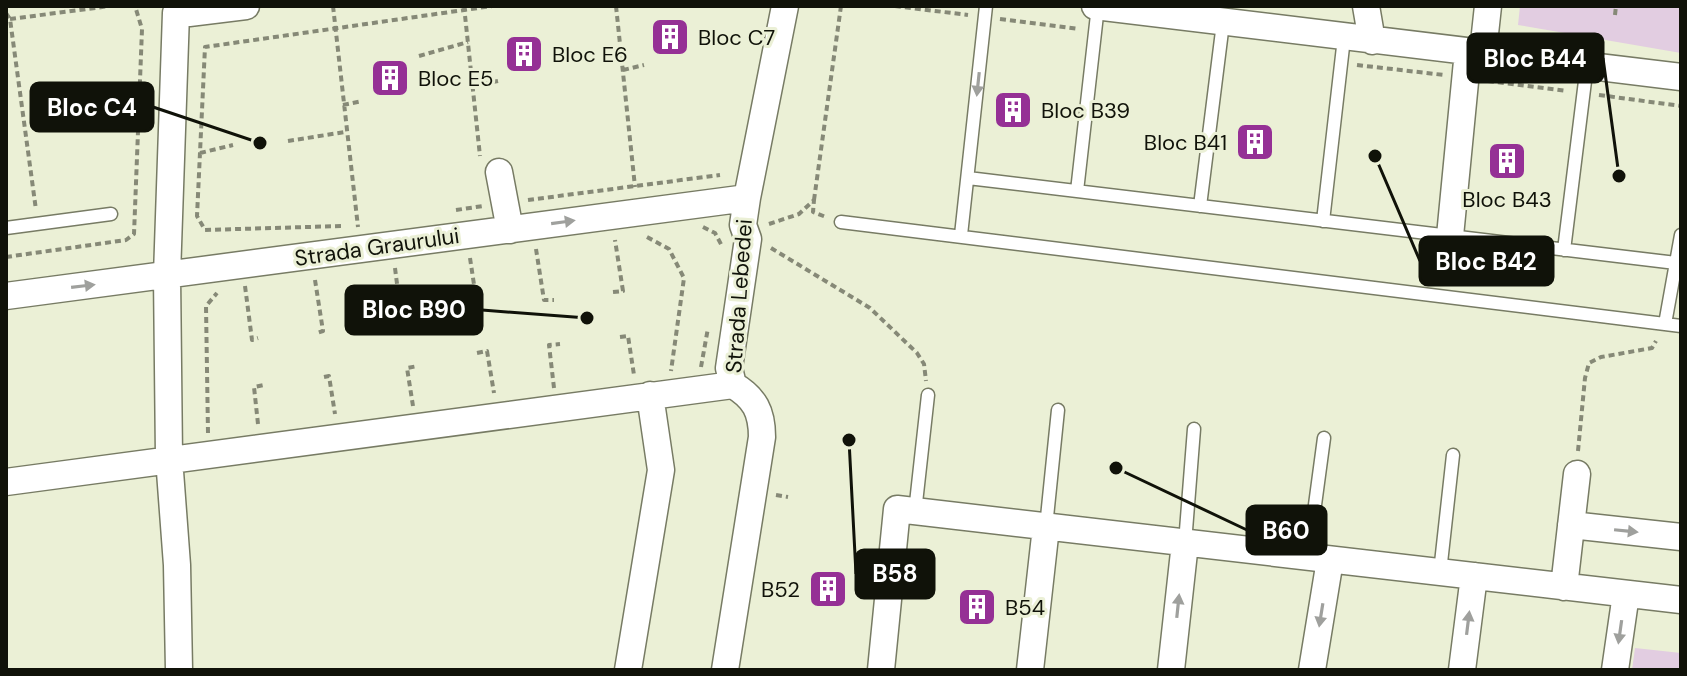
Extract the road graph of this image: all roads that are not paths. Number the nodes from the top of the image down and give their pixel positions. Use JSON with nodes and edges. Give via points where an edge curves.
{"nodes":[{"id":1,"x":246,"y":6,"type":"edge"},
{"id":2,"x":785,"y":6,"type":"edge"},
{"id":3,"x":986,"y":6,"type":"edge"},
{"id":4,"x":1097,"y":6,"type":"edge"},
{"id":5,"x":1366,"y":6,"type":"edge"},
{"id":6,"x":1488,"y":6,"type":"edge"},
{"id":7,"x":172,"y":9,"type":"edge"},
{"id":8,"x":1222,"y":15,"type":"edge"},
{"id":9,"x":1344,"y":38,"type":"junction"},
{"id":10,"x":1372,"y":41,"type":"junction"},
{"id":11,"x":1475,"y":52,"type":"junction"},
{"id":12,"x":1587,"y":65,"type":"junction"},
{"id":13,"x":1681,"y":77,"type":"edge"},
{"id":14,"x":490,"y":166,"type":"road end"},
{"id":15,"x":968,"y":178,"type":"junction"},
{"id":16,"x":1077,"y":191,"type":"junction"},
{"id":17,"x":747,"y":198,"type":"junction"},
{"id":18,"x":1200,"y":206,"type":"junction"},
{"id":19,"x":111,"y":214,"type":"dead end"},
{"id":20,"x":1323,"y":221,"type":"junction"},
{"id":21,"x":841,"y":222,"type":"road end"},
{"id":22,"x":6,"y":228,"type":"edge"},
{"id":23,"x":522,"y":228,"type":"junction"},
{"id":24,"x":961,"y":235,"type":"junction"},
{"id":25,"x":1681,"y":235,"type":"edge"},
{"id":26,"x":1450,"y":236,"type":"junction"},
{"id":27,"x":1564,"y":250,"type":"junction"},
{"id":28,"x":1676,"y":263,"type":"junction"},
{"id":29,"x":167,"y":275,"type":"junction"},
{"id":30,"x":6,"y":296,"type":"edge"},
{"id":31,"x":1665,"y":324,"type":"junction"},
{"id":32,"x":1681,"y":326,"type":"edge"},
{"id":33,"x":733,"y":385,"type":"junction"},
{"id":34,"x":652,"y":395,"type":"junction"},
{"id":35,"x":928,"y":395,"type":"road end"},
{"id":36,"x":1058,"y":410,"type":"dead end"},
{"id":37,"x":1194,"y":429,"type":"dead end"},
{"id":38,"x":1324,"y":438,"type":"dead end"},
{"id":39,"x":1453,"y":455,"type":"dead end"},
{"id":40,"x":169,"y":458,"type":"junction"},
{"id":41,"x":1577,"y":474,"type":"road end"},
{"id":42,"x":6,"y":482,"type":"edge"},
{"id":43,"x":915,"y":512,"type":"junction"},
{"id":44,"x":1571,"y":525,"type":"junction"},
{"id":45,"x":1046,"y":527,"type":"junction"},
{"id":46,"x":1681,"y":537,"type":"edge"},
{"id":47,"x":1185,"y":543,"type":"junction"},
{"id":48,"x":1319,"y":558,"type":"junction"},
{"id":49,"x":1440,"y":572,"type":"junction"},
{"id":50,"x":1474,"y":576,"type":"junction"},
{"id":51,"x":1564,"y":587,"type":"junction"},
{"id":52,"x":1626,"y":594,"type":"junction"},
{"id":53,"x":1681,"y":598,"type":"edge"},
{"id":54,"x":179,"y":670,"type":"edge"},
{"id":55,"x":628,"y":670,"type":"edge"},
{"id":56,"x":725,"y":670,"type":"edge"},
{"id":57,"x":881,"y":670,"type":"edge"},
{"id":58,"x":1030,"y":670,"type":"edge"},
{"id":59,"x":1171,"y":670,"type":"edge"},
{"id":60,"x":1312,"y":670,"type":"edge"},
{"id":61,"x":1462,"y":670,"type":"edge"},
{"id":62,"x":1615,"y":670,"type":"edge"}],
"edges":[{"from":1,"to":7,"type":"street","via":[[209,12]]},
{"from":2,"to":17,"type":"street","name":"Strada Lebedei"},
{"from":3,"to":15,"type":"lane","one_way":true},
{"from":4,"to":8,"type":"street"},
{"from":4,"to":16,"type":"lane"},
{"from":5,"to":10,"type":"street"},
{"from":6,"to":11,"type":"street"},
{"from":7,"to":29,"type":"street"},
{"from":8,"to":9,"type":"street"},
{"from":8,"to":18,"type":"lane"},
{"from":9,"to":10,"type":"street"},
{"from":9,"to":20,"type":"lane"},
{"from":10,"to":11,"type":"street"},
{"from":11,"to":12,"type":"street"},
{"from":11,"to":26,"type":"street"},
{"from":12,"to":13,"type":"street"},
{"from":12,"to":27,"type":"lane"},
{"from":14,"to":23,"type":"street","via":[[504,203]]},
{"from":15,"to":16,"type":"lane"},
{"from":15,"to":24,"type":"lane"},
{"from":16,"to":18,"type":"lane"},
{"from":23,"to":17,"type":"street","name":"Strada Graurului","one_way":true,"via":[[634,219]]},
{"from":17,"to":33,"type":"street","name":"Strada Lebedei","via":[[729,368]]},
{"from":18,"to":20,"type":"lane"},
{"from":19,"to":22,"type":"lane"},
{"from":20,"to":26,"type":"lane"},
{"from":21,"to":24,"type":"lane"},
{"from":23,"to":29,"type":"street","name":"Strada Graurului","via":[[313,255],[240,279]]},
{"from":24,"to":31,"type":"lane"},
{"from":25,"to":28,"type":"lane"},
{"from":26,"to":27,"type":"lane"},
{"from":27,"to":28,"type":"lane"},
{"from":28,"to":31,"type":"lane"},
{"from":30,"to":29,"type":"street","name":"Strada Graurului","one_way":true},
{"from":29,"to":40,"type":"street"},
{"from":31,"to":32,"type":"lane"},
{"from":33,"to":34,"type":"street"},
{"from":33,"to":56,"type":"street","name":"Strada Lebedei","via":[[756,404],[762,437]]},
{"from":34,"to":40,"type":"street"},
{"from":34,"to":55,"type":"street","via":[[661,470]]},
{"from":35,"to":43,"type":"lane"},
{"from":36,"to":45,"type":"lane"},
{"from":37,"to":47,"type":"lane"},
{"from":38,"to":48,"type":"lane"},
{"from":39,"to":49,"type":"lane"},
{"from":40,"to":42,"type":"street"},
{"from":40,"to":54,"type":"street"},
{"from":41,"to":44,"type":"street"},
{"from":43,"to":45,"type":"street"},
{"from":43,"to":57,"type":"street","via":[[897,509]]},
{"from":44,"to":46,"type":"street","one_way":true},
{"from":44,"to":51,"type":"street"},
{"from":45,"to":47,"type":"street"},
{"from":45,"to":58,"type":"street"},
{"from":47,"to":48,"type":"street"},
{"from":59,"to":47,"type":"street","one_way":true},
{"from":48,"to":49,"type":"street"},
{"from":48,"to":60,"type":"street","one_way":true},
{"from":49,"to":50,"type":"street"},
{"from":50,"to":51,"type":"street"},
{"from":61,"to":50,"type":"street","one_way":true},
{"from":51,"to":52,"type":"street"},
{"from":52,"to":53,"type":"street"},
{"from":52,"to":62,"type":"street","one_way":true}]}
